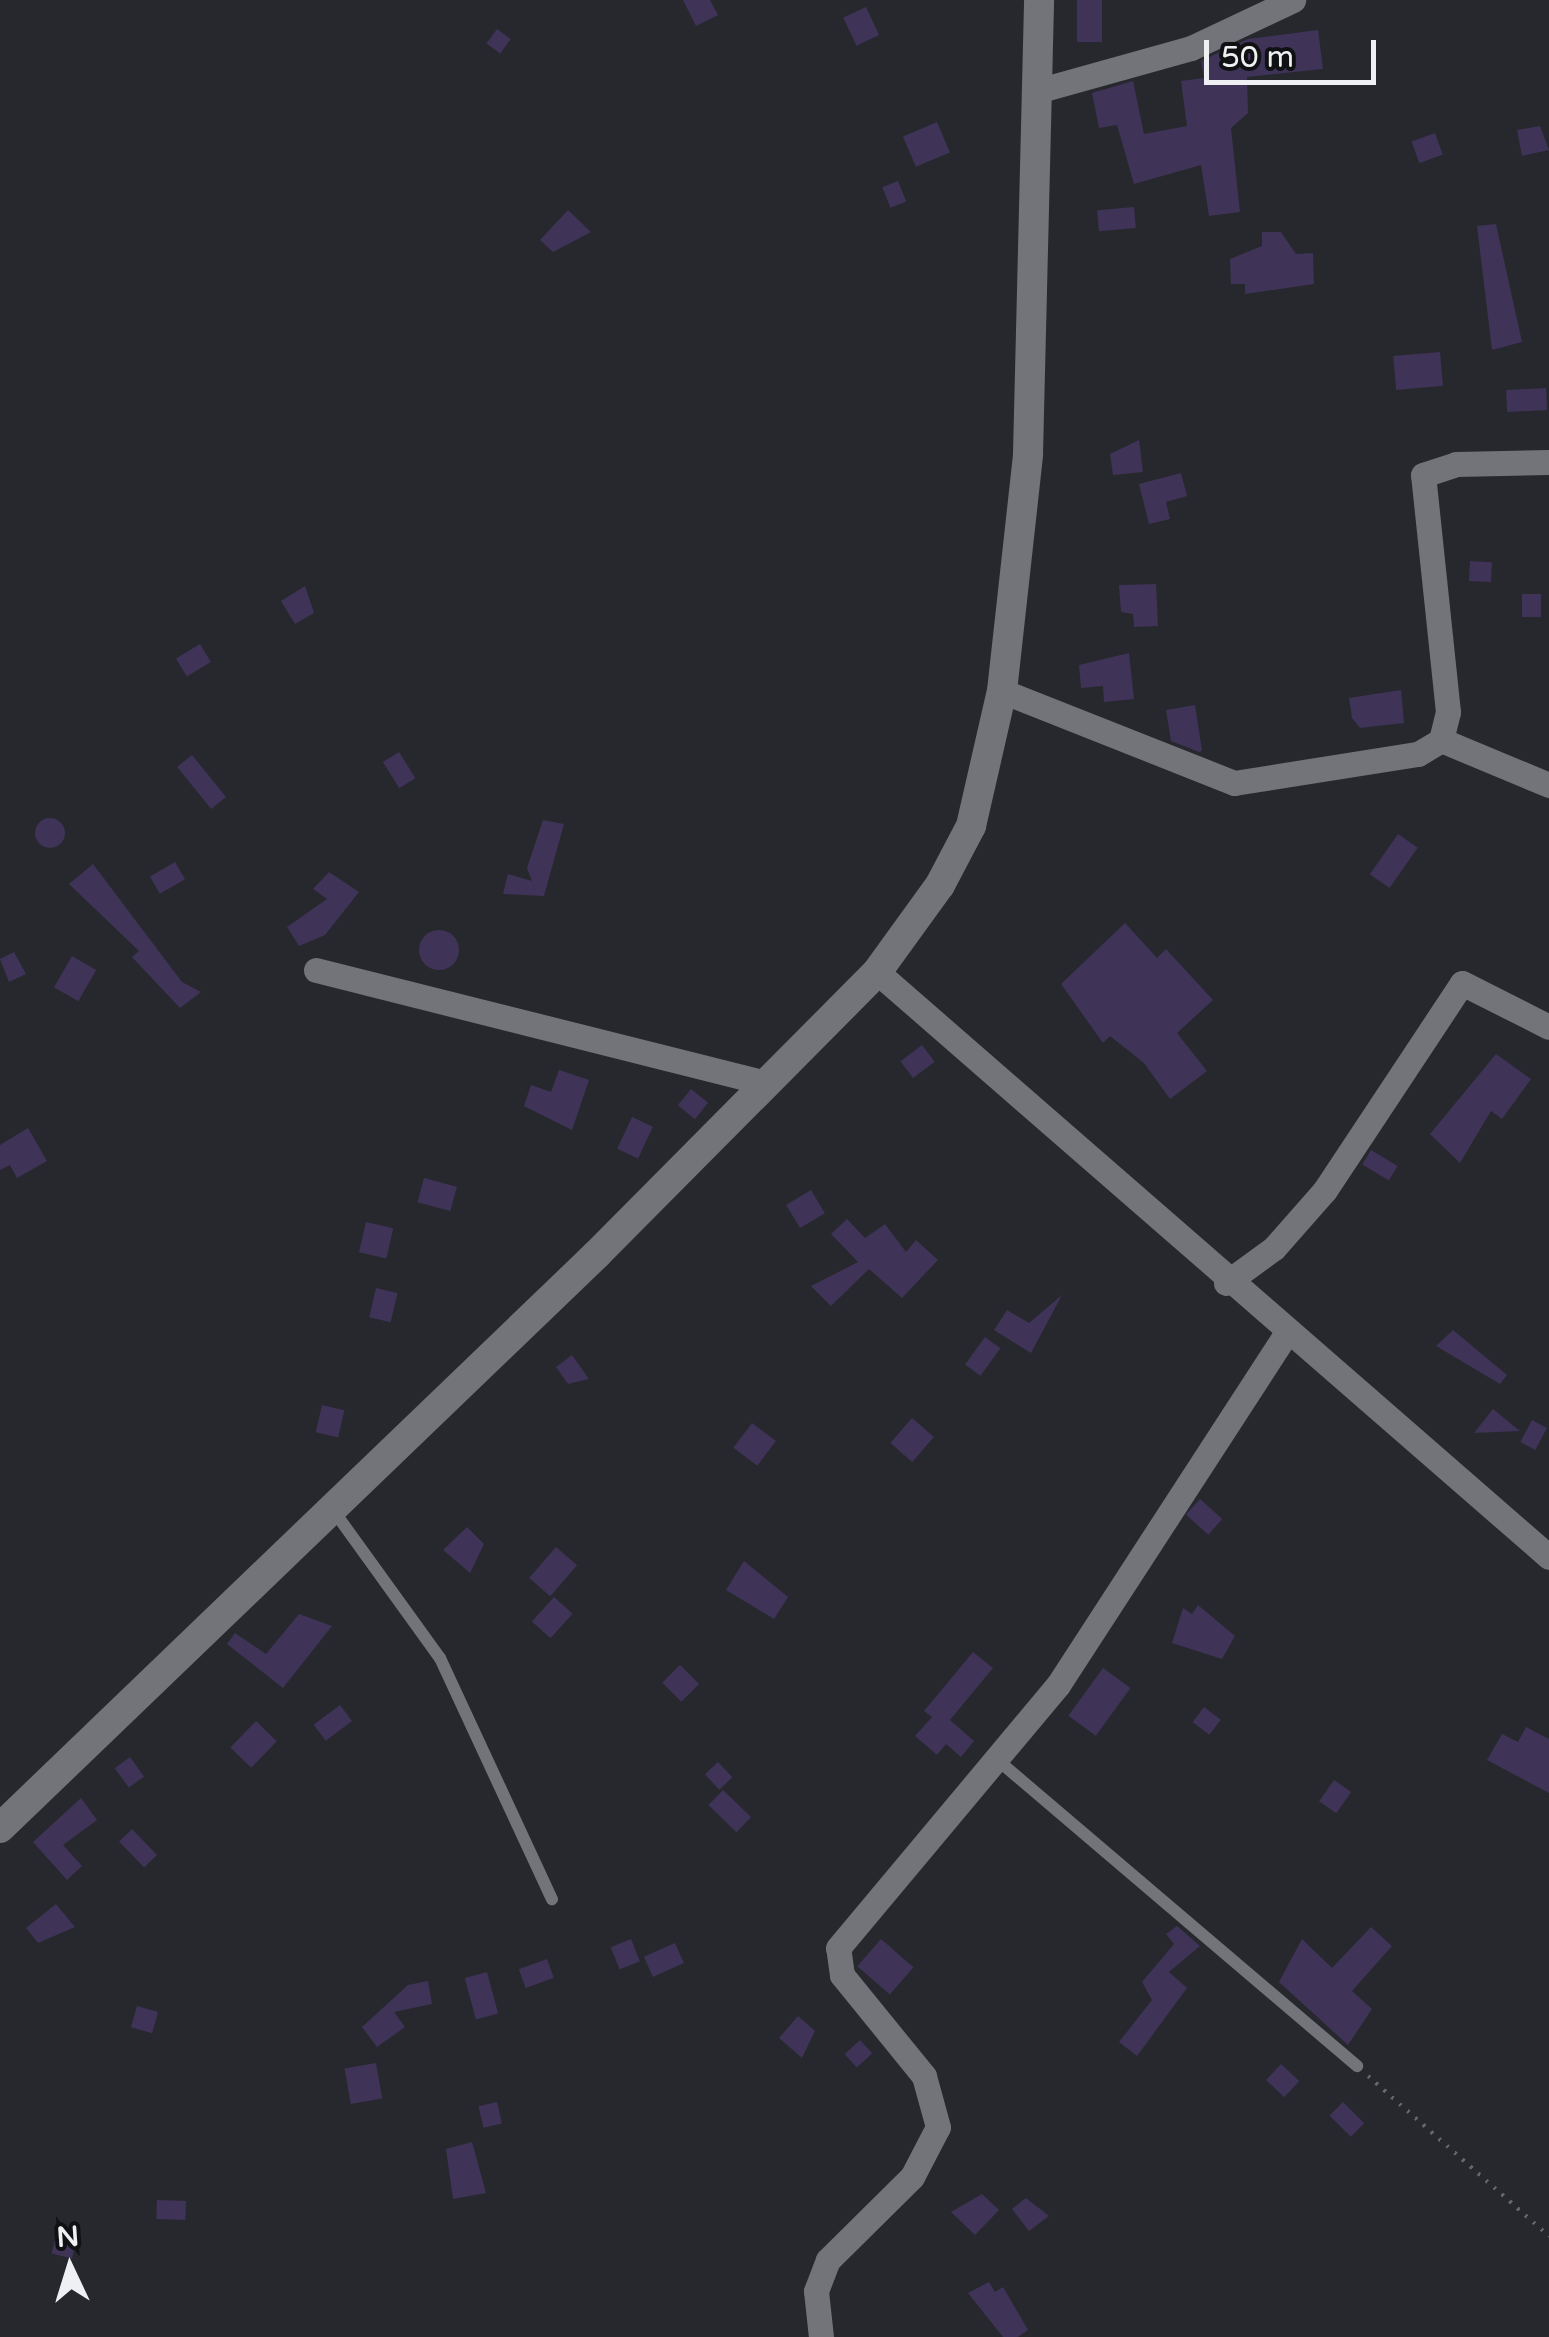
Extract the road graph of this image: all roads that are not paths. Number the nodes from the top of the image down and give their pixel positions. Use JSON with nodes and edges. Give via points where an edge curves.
{"nodes":[{"id":1,"x":1038,"y":0,"type":"edge"},
{"id":2,"x":1294,"y":0,"type":"edge"},
{"id":3,"x":1037,"y":92,"type":"junction"},
{"id":4,"x":1549,"y":462,"type":"edge"},
{"id":5,"x":1002,"y":691,"type":"junction"},
{"id":6,"x":1441,"y":740,"type":"junction"},
{"id":7,"x":1549,"y":785,"type":"edge"},
{"id":8,"x":316,"y":970,"type":"dead end"},
{"id":9,"x":877,"y":972,"type":"junction"},
{"id":10,"x":1549,"y":1027,"type":"edge"},
{"id":11,"x":766,"y":1082,"type":"junction"},
{"id":12,"x":1226,"y":1283,"type":"junction"},
{"id":13,"x":1285,"y":1335,"type":"junction"},
{"id":14,"x":336,"y":1514,"type":"junction"},
{"id":15,"x":1549,"y":1557,"type":"edge"},
{"id":16,"x":994,"y":1758,"type":"junction"},
{"id":17,"x":0,"y":1828,"type":"edge"},
{"id":18,"x":552,"y":1899,"type":"dead end"},
{"id":19,"x":1356,"y":2066,"type":"road end"},
{"id":20,"x":821,"y":2337,"type":"edge"}],
"edges":[{"from":1,"to":3,"type":"street"},
{"from":2,"to":3,"type":"street","via":[[1190,48]]},
{"from":3,"to":5,"type":"street","via":[[1028,454]]},
{"from":4,"to":6,"type":"street","via":[[1456,464],[1424,475],[1448,712]]},
{"from":5,"to":6,"type":"street","via":[[1234,782],[1380,766]]},
{"from":5,"to":9,"type":"street","via":[[971,826]]},
{"from":6,"to":7,"type":"street"},
{"from":8,"to":11,"type":"street"},
{"from":9,"to":11,"type":"street"},
{"from":9,"to":12,"type":"street"},
{"from":10,"to":12,"type":"street","via":[[1462,983],[1326,1190],[1274,1248]]},
{"from":11,"to":14,"type":"street"},
{"from":12,"to":13,"type":"street"},
{"from":13,"to":15,"type":"street"},
{"from":13,"to":16,"type":"street","via":[[1058,1685]]},
{"from":14,"to":17,"type":"street"},
{"from":14,"to":18,"type":"lane","via":[[440,1658]]},
{"from":16,"to":19,"type":"lane"},
{"from":16,"to":20,"type":"street","via":[[838,1948],[842,1975],[924,2076],[938,2127],[912,2177],[828,2260],[816,2291]]}]}
